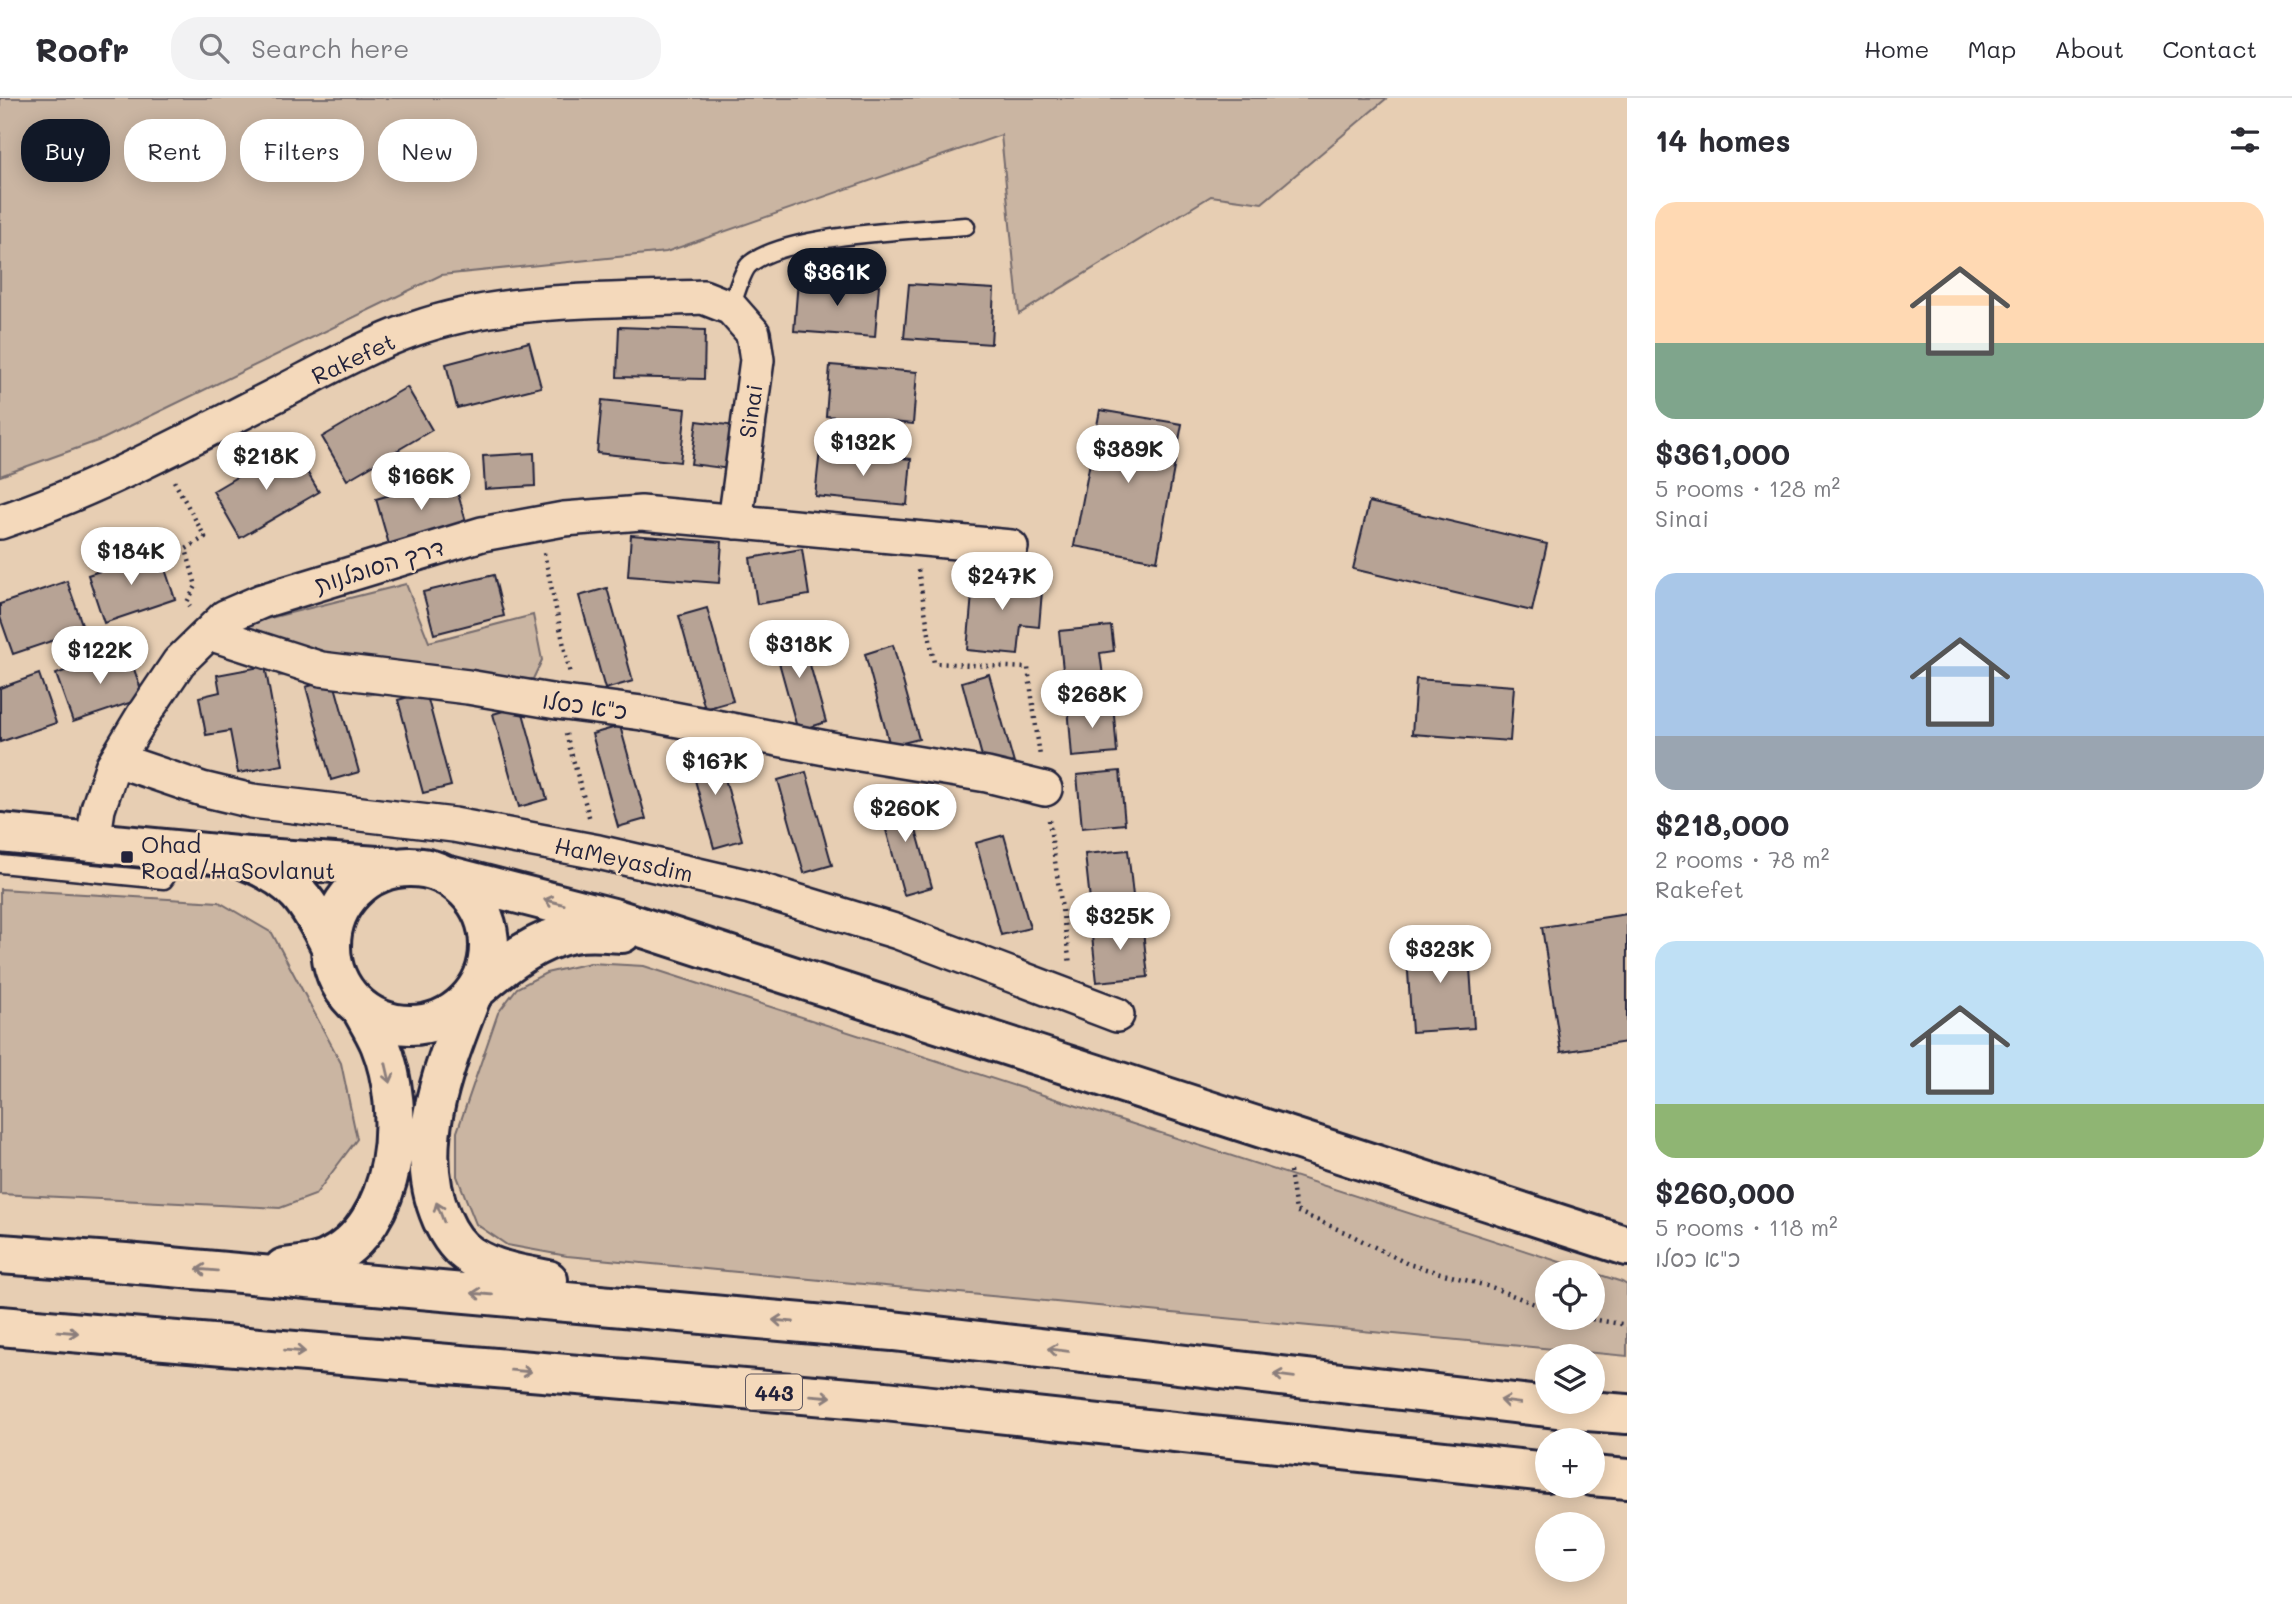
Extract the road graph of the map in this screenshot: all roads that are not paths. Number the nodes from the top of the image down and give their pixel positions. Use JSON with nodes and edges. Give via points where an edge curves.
{"nodes":[{"id":1,"x":966,"y":226,"type":"dead end"},
{"id":2,"x":731,"y":308,"type":"junction"},
{"id":3,"x":0,"y":522,"type":"edge"},
{"id":4,"x":735,"y":522,"type":"junction"},
{"id":5,"x":1011,"y":547,"type":"dead end"},
{"id":6,"x":209,"y":633,"type":"junction"},
{"id":7,"x":117,"y":760,"type":"junction"},
{"id":8,"x":1045,"y":789,"type":"dead end"},
{"id":9,"x":0,"y":833,"type":"edge"},
{"id":10,"x":93,"y":842,"type":"junction"},
{"id":11,"x":184,"y":851,"type":"junction"},
{"id":12,"x":236,"y":856,"type":"junction"},
{"id":13,"x":0,"y":864,"type":"edge"},
{"id":14,"x":398,"y":867,"type":"junction"},
{"id":15,"x":449,"y":876,"type":"junction"},
{"id":16,"x":666,"y":936,"type":"junction"},
{"id":17,"x":330,"y":945,"type":"junction"},
{"id":18,"x":474,"y":992,"type":"junction"},
{"id":19,"x":362,"y":1010,"type":"junction"},
{"id":20,"x":1117,"y":1015,"type":"dead end"},
{"id":21,"x":1627,"y":1245,"type":"edge"},
{"id":22,"x":0,"y":1254,"type":"edge"},
{"id":23,"x":244,"y":1273,"type":"junction"},
{"id":24,"x":721,"y":1316,"type":"junction"},
{"id":25,"x":0,"y":1326,"type":"edge"},
{"id":26,"x":1627,"y":1414,"type":"edge"},
{"id":27,"x":1535,"y":1471,"type":"edge"},
{"id":28,"x":1605,"y":1477,"type":"edge"},
{"id":29,"x":1627,"y":1479,"type":"edge"}],
"edges":[{"from":1,"to":2,"type":"lane","via":[[846,236],[769,252],[748,265]]},
{"from":2,"to":3,"type":"street","name":"Rakefet","via":[[703,298],[521,305],[413,329],[64,499]]},
{"from":2,"to":4,"type":"street","name":"Sinai","via":[[753,333],[757,360]]},
{"from":4,"to":5,"type":"street","name":"דרך הסובלנות"},
{"from":4,"to":6,"type":"street","name":"דרך הסובלנות","via":[[641,513],[564,519],[482,534],[262,601],[225,617]]},
{"from":6,"to":7,"type":"street","name":"דרך הסובלנות","via":[[178,662]]},
{"from":6,"to":8,"type":"street","name":"כ\"א כסלו","via":[[321,669],[642,713]]},
{"from":7,"to":10,"type":"street","name":"דרך הסובלנות","via":[[98,809]]},
{"from":7,"to":20,"type":"street","name":"HaMeyasdim","via":[[252,801],[454,825],[750,887],[898,932]]},
{"from":9,"to":10,"type":"main road"},
{"from":10,"to":11,"type":"main road"},
{"from":11,"to":12,"type":"main road"},
{"from":11,"to":13,"type":"lane","via":[[163,880]]},
{"from":12,"to":14,"type":"main road"},
{"from":12,"to":17,"type":"main road","via":[[289,884],[306,901]]},
{"from":14,"to":15,"type":"main road","via":[[415,866]]},
{"from":14,"to":17,"type":"main road","via":[[372,876],[350,893],[336,915]]},
{"from":16,"to":15,"type":"main road","one_way":true},
{"from":15,"to":18,"type":"main road","via":[[471,895],[485,919],[489,954]]},
{"from":16,"to":18,"type":"main road","via":[[571,933],[500,968]]},
{"from":16,"to":21,"type":"main road"},
{"from":17,"to":19,"type":"main road","via":[[339,983]]},
{"from":18,"to":19,"type":"main road","via":[[449,1015],[430,1023],[396,1024]]},
{"from":24,"to":18,"type":"main road","one_way":true,"via":[[494,1268],[455,1241],[437,1207],[428,1165],[444,1071]]},
{"from":19,"to":23,"type":"main road","one_way":true,"via":[[380,1045],[396,1124],[390,1171],[372,1221],[326,1260]]},
{"from":23,"to":22,"type":"main road","one_way":true},
{"from":24,"to":23,"type":"main road","one_way":true},
{"from":26,"to":24,"type":"main road","one_way":true,"via":[[893,1331]]},
{"from":25,"to":27,"type":"main road","number":"443","one_way":true,"via":[[885,1401]]},
{"from":28,"to":29,"type":"main road"}]}
